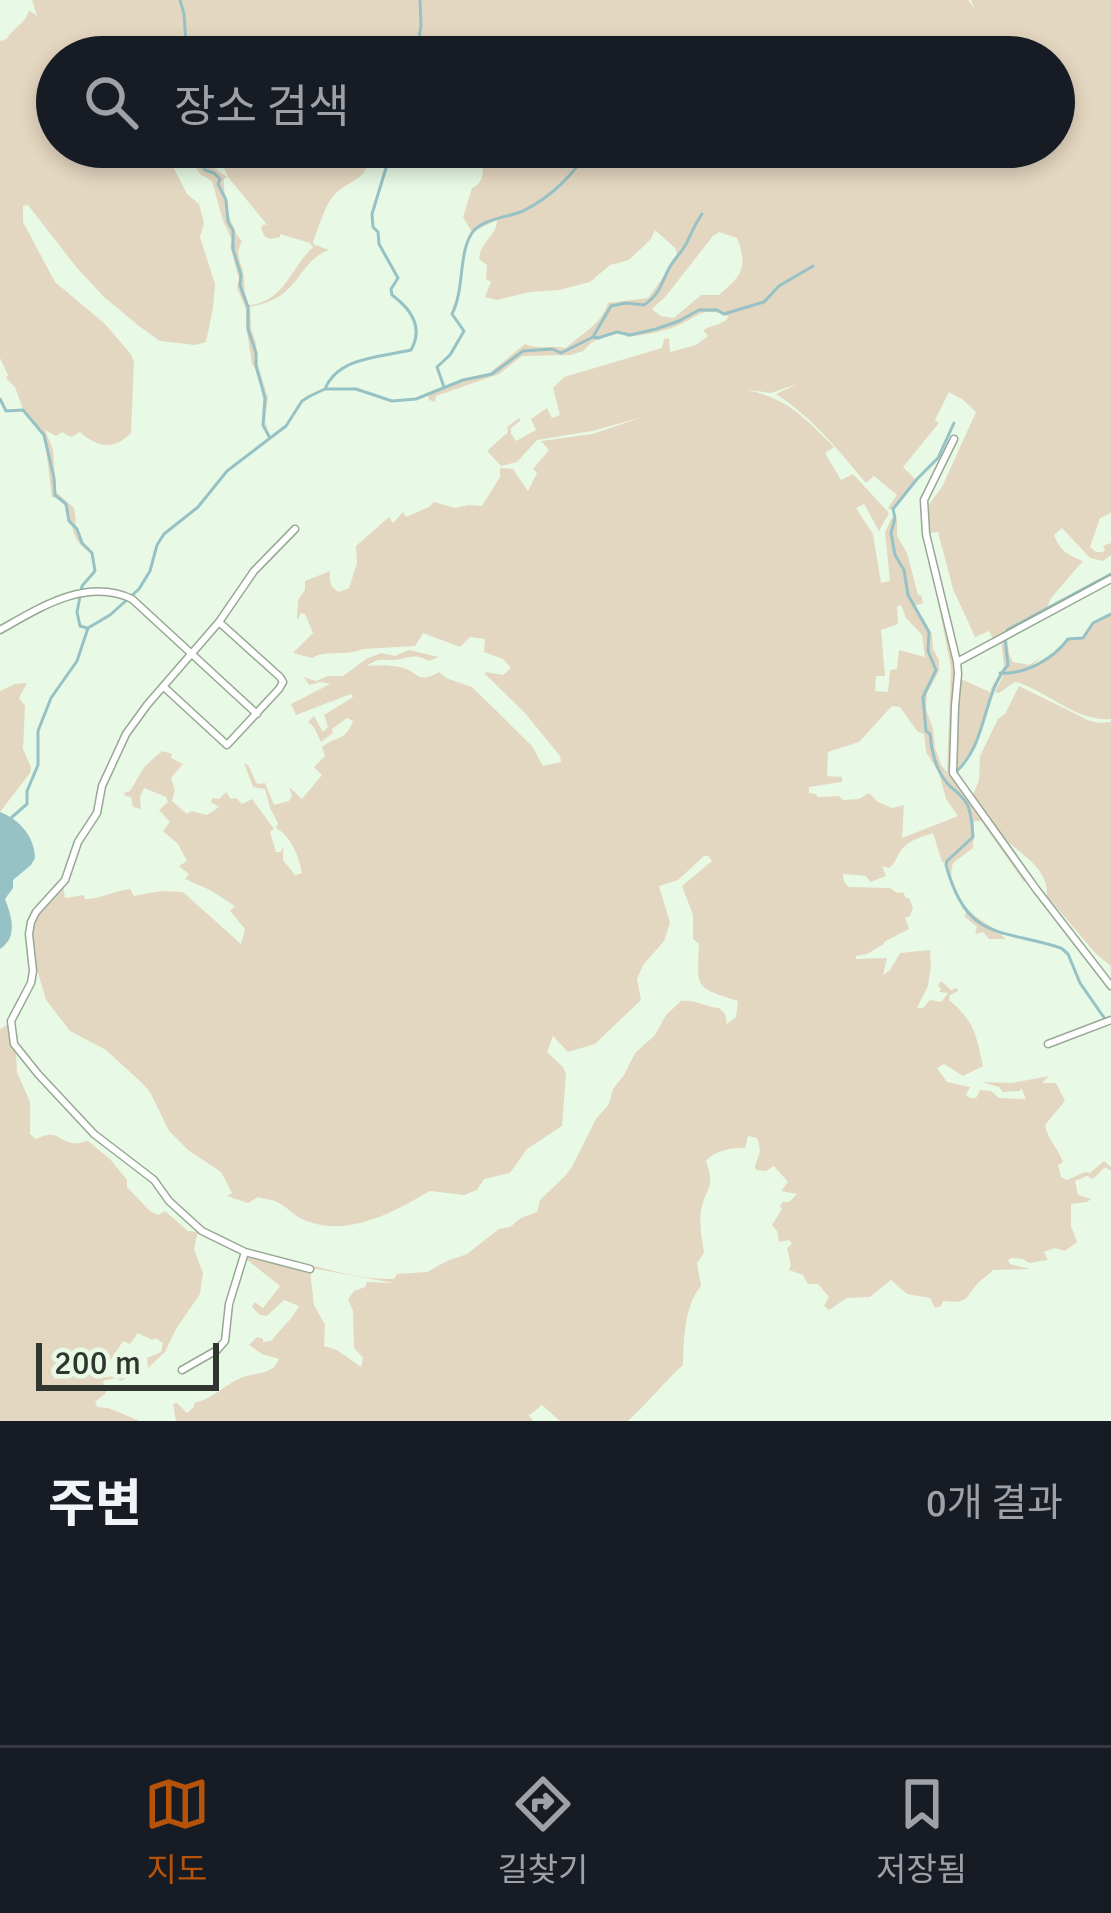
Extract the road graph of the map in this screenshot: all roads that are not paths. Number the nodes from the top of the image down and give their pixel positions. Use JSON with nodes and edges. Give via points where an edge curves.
{"nodes":[{"id":1,"x":954,"y":439,"type":"dead end"},
{"id":2,"x":295,"y":529,"type":"dead end"},
{"id":3,"x":1111,"y":578,"type":"edge"},
{"id":4,"x":219,"y":622,"type":"junction"},
{"id":5,"x":0,"y":630,"type":"edge"},
{"id":6,"x":193,"y":654,"type":"junction"},
{"id":7,"x":957,"y":662,"type":"junction"},
{"id":8,"x":164,"y":687,"type":"junction"},
{"id":9,"x":257,"y":714,"type":"junction"},
{"id":10,"x":1111,"y":986,"type":"edge"},
{"id":11,"x":1111,"y":1020,"type":"edge"},
{"id":12,"x":1048,"y":1044,"type":"dead end"},
{"id":13,"x":244,"y":1252,"type":"junction"},
{"id":14,"x":310,"y":1269,"type":"dead end"},
{"id":15,"x":182,"y":1370,"type":"dead end"}],
"edges":[{"from":1,"to":7,"type":"street","via":[[924,500]]},
{"from":2,"to":4,"type":"street"},
{"from":3,"to":7,"type":"street"},
{"from":4,"to":6,"type":"street"},
{"from":4,"to":9,"type":"street","via":[[283,682]]},
{"from":5,"to":6,"type":"street","via":[[55,600],[117,593]]},
{"from":6,"to":8,"type":"street"},
{"from":6,"to":9,"type":"street"},
{"from":7,"to":10,"type":"street","via":[[953,773]]},
{"from":8,"to":9,"type":"street","via":[[227,745]]},
{"from":8,"to":13,"type":"street","via":[[126,734],[64,880],[33,917],[31,983],[12,1016],[12,1038],[94,1134],[202,1231]]},
{"from":11,"to":12,"type":"street"},
{"from":13,"to":14,"type":"street"},
{"from":13,"to":15,"type":"street","via":[[225,1341]]}]}
